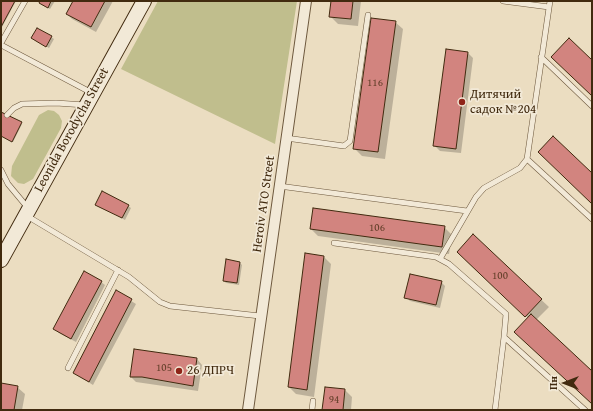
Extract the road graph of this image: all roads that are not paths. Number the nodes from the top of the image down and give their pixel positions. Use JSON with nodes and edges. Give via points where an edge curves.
{"nodes":[{"id":1,"x":25,"y":1,"type":"edge"},
{"id":2,"x":144,"y":1,"type":"edge"},
{"id":3,"x":306,"y":1,"type":"edge"},
{"id":4,"x":503,"y":1,"type":"edge"},
{"id":5,"x":550,"y":1,"type":"edge"},
{"id":6,"x":549,"y":8,"type":"junction"},
{"id":7,"x":368,"y":15,"type":"dead end"},
{"id":8,"x":1,"y":44,"type":"edge"},
{"id":9,"x":541,"y":57,"type":"junction"},
{"id":10,"x":90,"y":99,"type":"junction"},
{"id":11,"x":592,"y":106,"type":"edge"},
{"id":12,"x":8,"y":115,"type":"dead end"},
{"id":13,"x":286,"y":138,"type":"junction"},
{"id":14,"x":527,"y":159,"type":"junction"},
{"id":15,"x":1,"y":170,"type":"edge"},
{"id":16,"x":279,"y":186,"type":"junction"},
{"id":17,"x":27,"y":211,"type":"junction"},
{"id":18,"x":468,"y":211,"type":"junction"},
{"id":19,"x":592,"y":219,"type":"edge"},
{"id":20,"x":334,"y":243,"type":"dead end"},
{"id":21,"x":440,"y":259,"type":"junction"},
{"id":22,"x":1,"y":260,"type":"edge"},
{"id":23,"x":118,"y":270,"type":"junction"},
{"id":24,"x":260,"y":316,"type":"junction"},
{"id":25,"x":504,"y":337,"type":"junction"},
{"id":26,"x":68,"y":368,"type":"dead end"},
{"id":27,"x":313,"y":401,"type":"dead end"},
{"id":28,"x":248,"y":410,"type":"edge"},
{"id":29,"x":312,"y":410,"type":"edge"},
{"id":30,"x":495,"y":410,"type":"edge"},
{"id":31,"x":585,"y":410,"type":"edge"}],
"edges":[{"from":1,"to":8,"type":"lane"},
{"from":2,"to":10,"type":"street","name":"Leonida Borodycha Street"},
{"from":3,"to":13,"type":"street","name":"Heroiv ATO Street"},
{"from":4,"to":6,"type":"lane"},
{"from":5,"to":6,"type":"lane"},
{"from":6,"to":9,"type":"lane"},
{"from":7,"to":13,"type":"lane","via":[[350,141],[344,146]]},
{"from":8,"to":10,"type":"lane"},
{"from":9,"to":11,"type":"lane"},
{"from":9,"to":14,"type":"lane"},
{"from":10,"to":12,"type":"lane","via":[[22,104]]},
{"from":10,"to":17,"type":"street","name":"Leonida Borodycha Street"},
{"from":13,"to":16,"type":"street","name":"Heroiv ATO Street"},
{"from":14,"to":18,"type":"lane","via":[[520,168],[484,188]]},
{"from":14,"to":19,"type":"lane"},
{"from":15,"to":17,"type":"lane"},
{"from":16,"to":18,"type":"lane"},
{"from":16,"to":24,"type":"street","name":"Heroiv ATO Street"},
{"from":17,"to":22,"type":"street","name":"Leonida Borodycha Street"},
{"from":17,"to":23,"type":"lane"},
{"from":18,"to":21,"type":"lane"},
{"from":20,"to":21,"type":"lane"},
{"from":21,"to":25,"type":"lane","via":[[506,314]]},
{"from":23,"to":24,"type":"lane","via":[[160,302],[170,306]]},
{"from":23,"to":26,"type":"lane"},
{"from":24,"to":28,"type":"street","name":"Heroiv ATO Street"},
{"from":25,"to":30,"type":"lane"},
{"from":25,"to":31,"type":"lane"},
{"from":27,"to":29,"type":"lane"}]}
